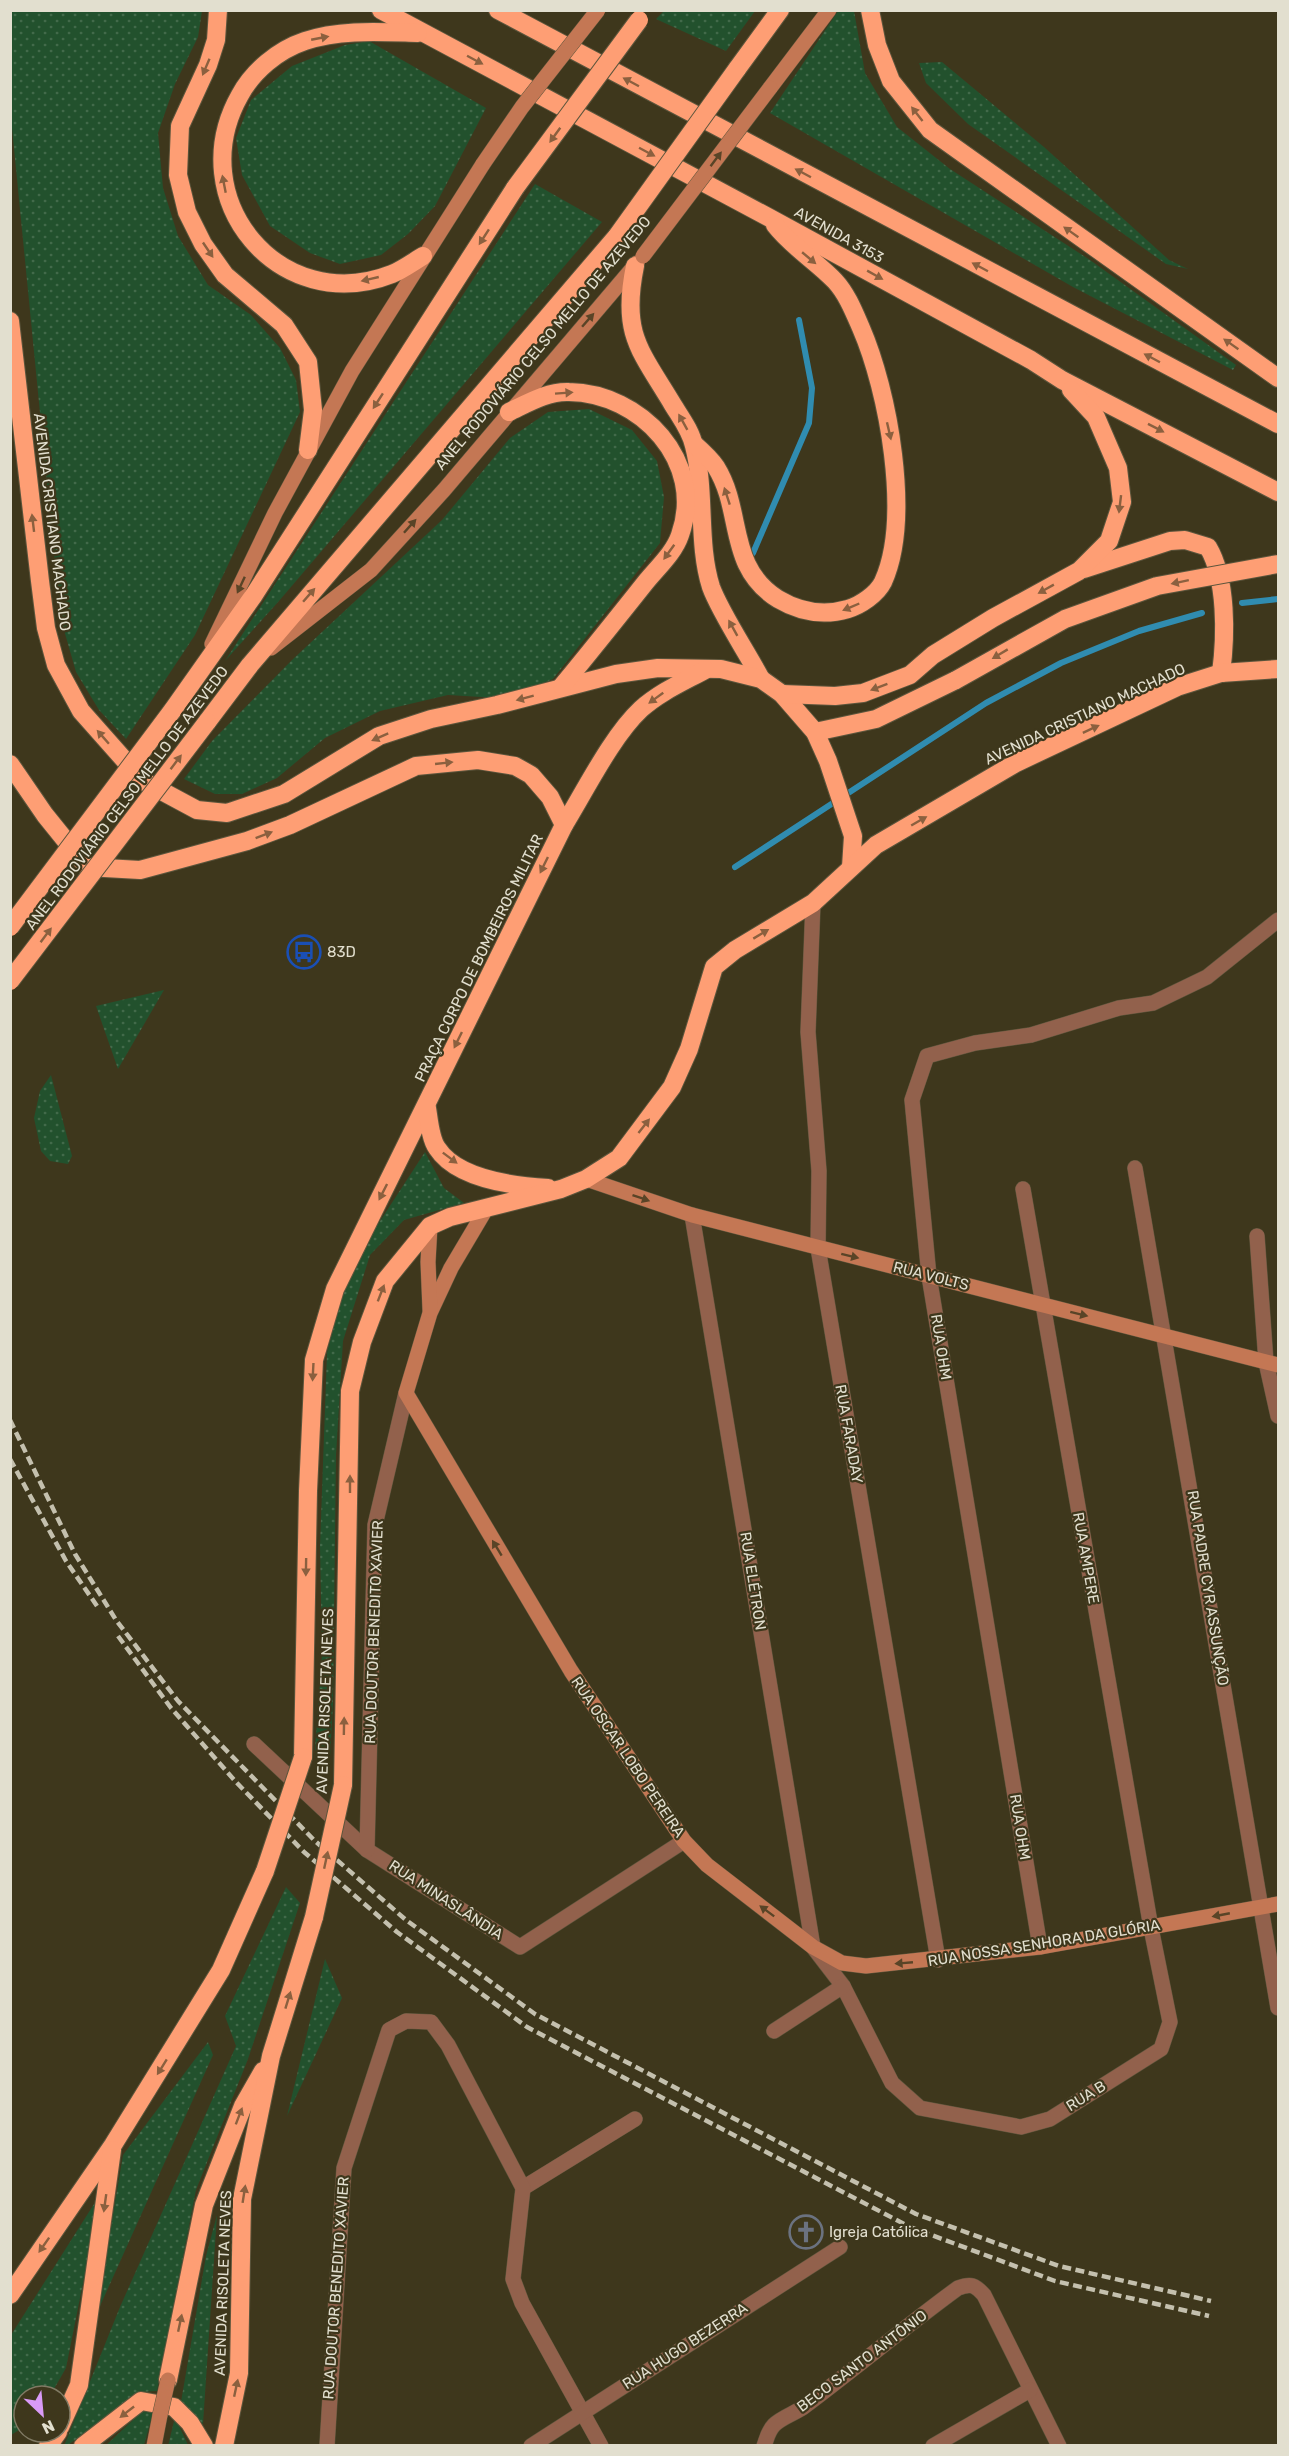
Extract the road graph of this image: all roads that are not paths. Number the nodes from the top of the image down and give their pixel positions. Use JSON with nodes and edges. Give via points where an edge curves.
{"nodes":[{"id":1,"x":218,"y":10,"type":"edge"},
{"id":2,"x":381,"y":10,"type":"edge"},
{"id":3,"x":498,"y":10,"type":"edge"},
{"id":4,"x":523,"y":10,"type":"edge"},
{"id":5,"x":598,"y":10,"type":"edge"},
{"id":6,"x":780,"y":10,"type":"edge"},
{"id":7,"x":829,"y":10,"type":"edge"},
{"id":8,"x":870,"y":10,"type":"edge"},
{"id":9,"x":643,"y":15,"type":"edge"},
{"id":10,"x":424,"y":33,"type":"junction"},
{"id":11,"x":552,"y":40,"type":"junction"},
{"id":12,"x":768,"y":216,"type":"junction"},
{"id":13,"x":423,"y":256,"type":"junction"},
{"id":14,"x":639,"y":261,"type":"junction"},
{"id":15,"x":10,"y":321,"type":"edge"},
{"id":16,"x":1274,"y":371,"type":"edge"},
{"id":17,"x":1062,"y":380,"type":"junction"},
{"id":18,"x":509,"y":412,"type":"junction"},
{"id":19,"x":1278,"y":424,"type":"edge"},
{"id":20,"x":694,"y":444,"type":"junction"},
{"id":21,"x":308,"y":450,"type":"junction"},
{"id":22,"x":1278,"y":492,"type":"edge"},
{"id":23,"x":1278,"y":564,"type":"edge"},
{"id":24,"x":1079,"y":571,"type":"junction"},
{"id":25,"x":249,"y":665,"type":"junction"},
{"id":26,"x":201,"y":669,"type":"junction"},
{"id":27,"x":706,"y":669,"type":"junction"},
{"id":28,"x":1278,"y":669,"type":"edge"},
{"id":29,"x":1221,"y":673,"type":"junction"},
{"id":30,"x":761,"y":679,"type":"junction"},
{"id":31,"x":562,"y":686,"type":"junction"},
{"id":32,"x":782,"y":694,"type":"junction"},
{"id":33,"x":815,"y":732,"type":"junction"},
{"id":34,"x":10,"y":764,"type":"edge"},
{"id":35,"x":564,"y":825,"type":"junction"},
{"id":36,"x":851,"y":867,"type":"junction"},
{"id":37,"x":813,"y":903,"type":"junction"},
{"id":38,"x":1277,"y":926,"type":"edge"},
{"id":39,"x":10,"y":927,"type":"edge"},
{"id":40,"x":10,"y":981,"type":"edge"},
{"id":41,"x":427,"y":1108,"type":"junction"},
{"id":42,"x":410,"y":1140,"type":"joint"},
{"id":43,"x":1135,"y":1168,"type":"dead end"},
{"id":44,"x":586,"y":1179,"type":"junction"},
{"id":45,"x":561,"y":1189,"type":"junction"},
{"id":46,"x":1023,"y":1189,"type":"dead end"},
{"id":47,"x":486,"y":1209,"type":"junction"},
{"id":48,"x":692,"y":1215,"type":"junction"},
{"id":49,"x":430,"y":1226,"type":"junction"},
{"id":50,"x":1257,"y":1236,"type":"dead end"},
{"id":51,"x":818,"y":1248,"type":"junction"},
{"id":52,"x":929,"y":1276,"type":"junction"},
{"id":53,"x":1041,"y":1305,"type":"junction"},
{"id":54,"x":430,"y":1312,"type":"junction"},
{"id":55,"x":1166,"y":1336,"type":"junction"},
{"id":56,"x":1272,"y":1364,"type":"edge"},
{"id":57,"x":406,"y":1393,"type":"junction"},
{"id":58,"x":1278,"y":1416,"type":"edge"},
{"id":59,"x":254,"y":1744,"type":"dead end"},
{"id":60,"x":684,"y":1841,"type":"junction"},
{"id":61,"x":368,"y":1850,"type":"junction"},
{"id":62,"x":1278,"y":1904,"type":"edge"},
{"id":63,"x":1260,"y":1907,"type":"junction"},
{"id":64,"x":1151,"y":1928,"type":"junction"},
{"id":65,"x":813,"y":1947,"type":"junction"},
{"id":66,"x":1040,"y":1947,"type":"junction"},
{"id":67,"x":938,"y":1960,"type":"junction"},
{"id":68,"x":843,"y":1986,"type":"junction"},
{"id":69,"x":1278,"y":2008,"type":"edge"},
{"id":70,"x":774,"y":2031,"type":"dead end"},
{"id":71,"x":271,"y":2056,"type":"junction"},
{"id":72,"x":892,"y":2083,"type":"joint"},
{"id":73,"x":635,"y":2119,"type":"dead end"},
{"id":74,"x":113,"y":2145,"type":"junction"},
{"id":75,"x":523,"y":2188,"type":"junction"},
{"id":76,"x":840,"y":2247,"type":"dead end"},
{"id":77,"x":10,"y":2295,"type":"edge"},
{"id":78,"x":168,"y":2380,"type":"joint"},
{"id":79,"x":1030,"y":2390,"type":"junction"},
{"id":80,"x":72,"y":2400,"type":"edge"},
{"id":81,"x":582,"y":2413,"type":"junction"},
{"id":82,"x":83,"y":2445,"type":"edge"},
{"id":83,"x":154,"y":2445,"type":"edge"},
{"id":84,"x":204,"y":2445,"type":"edge"},
{"id":85,"x":224,"y":2445,"type":"edge"},
{"id":86,"x":327,"y":2445,"type":"edge"},
{"id":87,"x":531,"y":2445,"type":"edge"},
{"id":88,"x":601,"y":2445,"type":"edge"},
{"id":89,"x":764,"y":2445,"type":"edge"},
{"id":90,"x":933,"y":2445,"type":"edge"},
{"id":91,"x":1059,"y":2445,"type":"edge"}],
"edges":[{"from":1,"to":21,"type":"highway","one_way":true,"via":[[213,48],[180,126],[178,174],[187,212],[203,244],[225,275],[284,325],[308,362],[313,410]]},
{"from":2,"to":10,"type":"highway","name":"AVENIDA 3153"},
{"from":3,"to":11,"type":"highway"},
{"from":4,"to":11,"type":"highway"},
{"from":5,"to":13,"type":"street","name":"ANEL RODOVIÁRIO CELSO MELLO DE AZEVEDO","bridge":true,"via":[[522,107]]},
{"from":25,"to":6,"type":"highway","name":"ANEL RODOVIÁRIO CELSO MELLO DE AZEVEDO","one_way":true,"bridge":true,"via":[[618,236]]},
{"from":14,"to":7,"type":"street","name":"ANEL RODOVIÁRIO CELSO MELLO DE AZEVEDO","one_way":true,"bridge":true},
{"from":16,"to":8,"type":"highway","one_way":true,"via":[[930,130],[891,81],[877,45]]},
{"from":9,"to":26,"type":"highway","name":"ANEL RODOVIÁRIO CELSO MELLO DE AZEVEDO","one_way":true,"bridge":true,"via":[[515,188],[254,595]]},
{"from":10,"to":12,"type":"highway","name":"AVENIDA 3153","one_way":true},
{"from":13,"to":10,"type":"highway","one_way":true,"via":[[392,274],[356,283],[320,281],[286,269],[258,248],[236,219],[223,185],[221,149],[229,114],[246,83],[273,58],[305,41],[340,34]]},
{"from":19,"to":11,"type":"highway","one_way":true},
{"from":12,"to":17,"type":"highway","name":"AVENIDA 3153","one_way":true},
{"from":12,"to":20,"type":"highway","one_way":true,"via":[[785,239],[836,282],[862,331],[879,385],[894,450],[895,514],[892,549],[883,583],[855,607],[825,614],[778,598],[747,568],[720,475]]},
{"from":13,"to":21,"type":"street","name":"ANEL RODOVIÁRIO CELSO MELLO DE AZEVEDO"},
{"from":18,"to":14,"type":"street","name":"ANEL RODOVIÁRIO CELSO MELLO DE AZEVEDO","one_way":true},
{"from":20,"to":14,"type":"highway","one_way":true,"via":[[638,349],[629,314]]},
{"from":31,"to":15,"type":"highway","name":"AVENIDA CRISTIANO MACHADO","one_way":true,"via":[[379,736],[284,794],[227,813],[197,810],[143,781],[81,711],[56,665],[46,628]]},
{"from":17,"to":22,"type":"highway","name":"AVENIDA 3153","one_way":true},
{"from":17,"to":24,"type":"highway","one_way":true,"via":[[1096,417],[1118,468],[1122,502],[1109,541]]},
{"from":25,"to":18,"type":"street","name":"ANEL RODOVIÁRIO CELSO MELLO DE AZEVEDO","one_way":true,"via":[[371,570]]},
{"from":18,"to":31,"type":"highway","one_way":true,"via":[[540,397],[570,392],[621,405],[662,435],[678,460],[686,488],[684,519],[674,548]]},
{"from":30,"to":20,"type":"highway","one_way":true,"via":[[712,588]]},
{"from":21,"to":26,"type":"street","name":"ANEL RODOVIÁRIO CELSO MELLO DE AZEVEDO","one_way":true},
{"from":23,"to":33,"type":"highway","one_way":true,"bridge":true,"via":[[1157,586],[1065,619],[876,720]]},
{"from":24,"to":29,"type":"highway","via":[[1170,541],[1185,540],[1208,547],[1217,563],[1226,641]]},
{"from":24,"to":32,"type":"highway","one_way":true,"via":[[993,618],[933,655],[910,675],[863,693]]},
{"from":40,"to":25,"type":"highway","name":"ANEL RODOVIÁRIO CELSO MELLO DE AZEVEDO","one_way":true,"bridge":true},
{"from":26,"to":39,"type":"highway","name":"ANEL RODOVIÁRIO CELSO MELLO DE AZEVEDO","bridge":true},
{"from":27,"to":30,"type":"highway","via":[[732,670]]},
{"from":27,"to":31,"type":"highway","via":[[658,668]]},
{"from":27,"to":35,"type":"highway","name":"PRAÇA CORPO DE BOMBEIROS MILITAR","one_way":true,"via":[[641,709]]},
{"from":28,"to":29,"type":"highway","name":"AVENIDA CRISTIANO MACHADO"},
{"from":36,"to":29,"type":"highway","name":"AVENIDA CRISTIANO MACHADO","one_way":true,"via":[[876,845],[1016,763],[1177,687]]},
{"from":30,"to":32,"type":"highway"},
{"from":32,"to":33,"type":"highway"},
{"from":33,"to":36,"type":"highway","via":[[849,821],[853,837]]},
{"from":34,"to":35,"type":"highway","name":"PRAÇA CORPO DE BOMBEIROS MILITAR","one_way":true,"via":[[87,867],[140,870],[166,864],[290,825],[416,766],[478,760],[515,766],[531,775],[550,797]]},
{"from":35,"to":41,"type":"highway","name":"PRAÇA CORPO DE BOMBEIROS MILITAR","one_way":true},
{"from":36,"to":37,"type":"highway","name":"AVENIDA CRISTIANO MACHADO"},
{"from":44,"to":37,"type":"highway","name":"AVENIDA CRISTIANO MACHADO","one_way":true,"via":[[619,1158],[672,1087],[689,1049],[714,968],[735,950]]},
{"from":37,"to":51,"type":"street","name":"RUA FARADAY","via":[[808,1032],[819,1171]]},
{"from":38,"to":52,"type":"street","name":"RUA OHM","via":[[1207,977],[1153,1003],[1119,1008],[1030,1035],[975,1042],[927,1056],[912,1100]]},
{"from":41,"to":42,"type":"highway","name":"PRAÇA CORPO DE BOMBEIROS MILITAR"},
{"from":41,"to":45,"type":"highway","one_way":true,"via":[[436,1148],[468,1171],[514,1186]]},
{"from":42,"to":74,"type":"highway","name":"AVENIDA RISOLETA NEVES","one_way":true,"bridge":true,"via":[[335,1289],[314,1360],[303,1757],[265,1871],[221,1970]]},
{"from":43,"to":55,"type":"street","name":"RUA PADRE CYR ASSUNÇÃO"},
{"from":44,"to":45,"type":"highway"},
{"from":44,"to":48,"type":"street","name":"RUA VOLTS","one_way":true},
{"from":45,"to":47,"type":"highway"},
{"from":46,"to":53,"type":"street","name":"RUA AMPERE"},
{"from":47,"to":49,"type":"highway"},
{"from":47,"to":54,"type":"street","name":"RUA DOUTOR BENEDITO XAVIER"},
{"from":48,"to":51,"type":"street","name":"RUA VOLTS"},
{"from":48,"to":65,"type":"street","name":"RUA ELÉTRON"},
{"from":49,"to":54,"type":"street","name":"RUA DOUTOR BENEDITO XAVIER"},
{"from":71,"to":49,"type":"highway","name":"AVENIDA RISOLETA NEVES","one_way":true,"bridge":true,"via":[[314,1917],[343,1785],[350,1391],[362,1342],[386,1281]]},
{"from":50,"to":56,"type":"street"},
{"from":51,"to":52,"type":"street","name":"RUA VOLTS","one_way":true},
{"from":51,"to":67,"type":"street","name":"RUA FARADAY"},
{"from":52,"to":53,"type":"street","name":"RUA VOLTS"},
{"from":52,"to":66,"type":"street","name":"RUA OHM"},
{"from":53,"to":55,"type":"street","name":"RUA VOLTS","one_way":true},
{"from":53,"to":64,"type":"street","name":"RUA AMPERE"},
{"from":54,"to":57,"type":"street","name":"RUA DOUTOR BENEDITO XAVIER"},
{"from":55,"to":56,"type":"street","name":"RUA VOLTS"},
{"from":55,"to":63,"type":"street","name":"RUA PADRE CYR ASSUNÇÃO"},
{"from":56,"to":58,"type":"street"},
{"from":60,"to":57,"type":"street","name":"RUA OSCAR LOBO PEREIRA","one_way":true,"via":[[571,1671]]},
{"from":57,"to":61,"type":"street","name":"RUA DOUTOR BENEDITO XAVIER","via":[[375,1525]]},
{"from":59,"to":61,"type":"street","name":"RUA MINASLÂNDIA"},
{"from":60,"to":61,"type":"street","name":"RUA MINASLÂNDIA","via":[[520,1947]]},
{"from":65,"to":60,"type":"street","name":"RUA OSCAR LOBO PEREIRA","one_way":true,"via":[[707,1865]]},
{"from":62,"to":63,"type":"street","name":"RUA NOSSA SENHORA DA GLÓRIA"},
{"from":63,"to":64,"type":"street","name":"RUA NOSSA SENHORA DA GLÓRIA","one_way":true},
{"from":63,"to":69,"type":"street","name":"RUA PADRE CYR ASSUNÇÃO"},
{"from":64,"to":66,"type":"street","name":"RUA NOSSA SENHORA DA GLÓRIA"},
{"from":64,"to":72,"type":"street","name":"RUA B","via":[[1170,2022],[1161,2049],[1050,2119],[1021,2127],[920,2108]]},
{"from":67,"to":65,"type":"street","name":"RUA NOSSA SENHORA DA GLÓRIA","one_way":true,"via":[[866,1966],[842,1963]]},
{"from":65,"to":68,"type":"street","name":"RUA OSCAR LOBO PEREIRA"},
{"from":66,"to":67,"type":"street","name":"RUA NOSSA SENHORA DA GLÓRIA"},
{"from":68,"to":70,"type":"street"},
{"from":68,"to":72,"type":"street","name":"RUA OSCAR LOBO PEREIRA"},
{"from":78,"to":71,"type":"highway","one_way":true,"via":[[204,2205],[243,2106]]},
{"from":85,"to":71,"type":"highway","name":"AVENIDA RISOLETA NEVES","one_way":true,"via":[[239,2373],[242,2199]]},
{"from":73,"to":75,"type":"street"},
{"from":74,"to":77,"type":"highway","name":"AVENIDA RISOLETA NEVES","one_way":true},
{"from":74,"to":80,"type":"highway","one_way":true,"via":[[79,2385]]},
{"from":75,"to":81,"type":"street","via":[[513,2279]]},
{"from":75,"to":86,"type":"street","name":"RUA DOUTOR BENEDITO XAVIER","via":[[448,2045],[431,2022],[406,2020],[390,2030],[344,2168]]},
{"from":76,"to":81,"type":"street","name":"RUA HUGO BEZERRA"},
{"from":78,"to":83,"type":"street","bridge":true},
{"from":79,"to":89,"type":"street","name":"BECO SANTO ANTÔNIO","via":[[984,2295],[969,2284],[958,2288],[804,2407],[776,2423]]},
{"from":79,"to":90,"type":"street"},
{"from":79,"to":91,"type":"street"},
{"from":81,"to":87,"type":"street","name":"RUA HUGO BEZERRA"},
{"from":81,"to":88,"type":"street"},
{"from":84,"to":82,"type":"highway","one_way":true,"via":[[174,2407],[141,2401]]}]}
